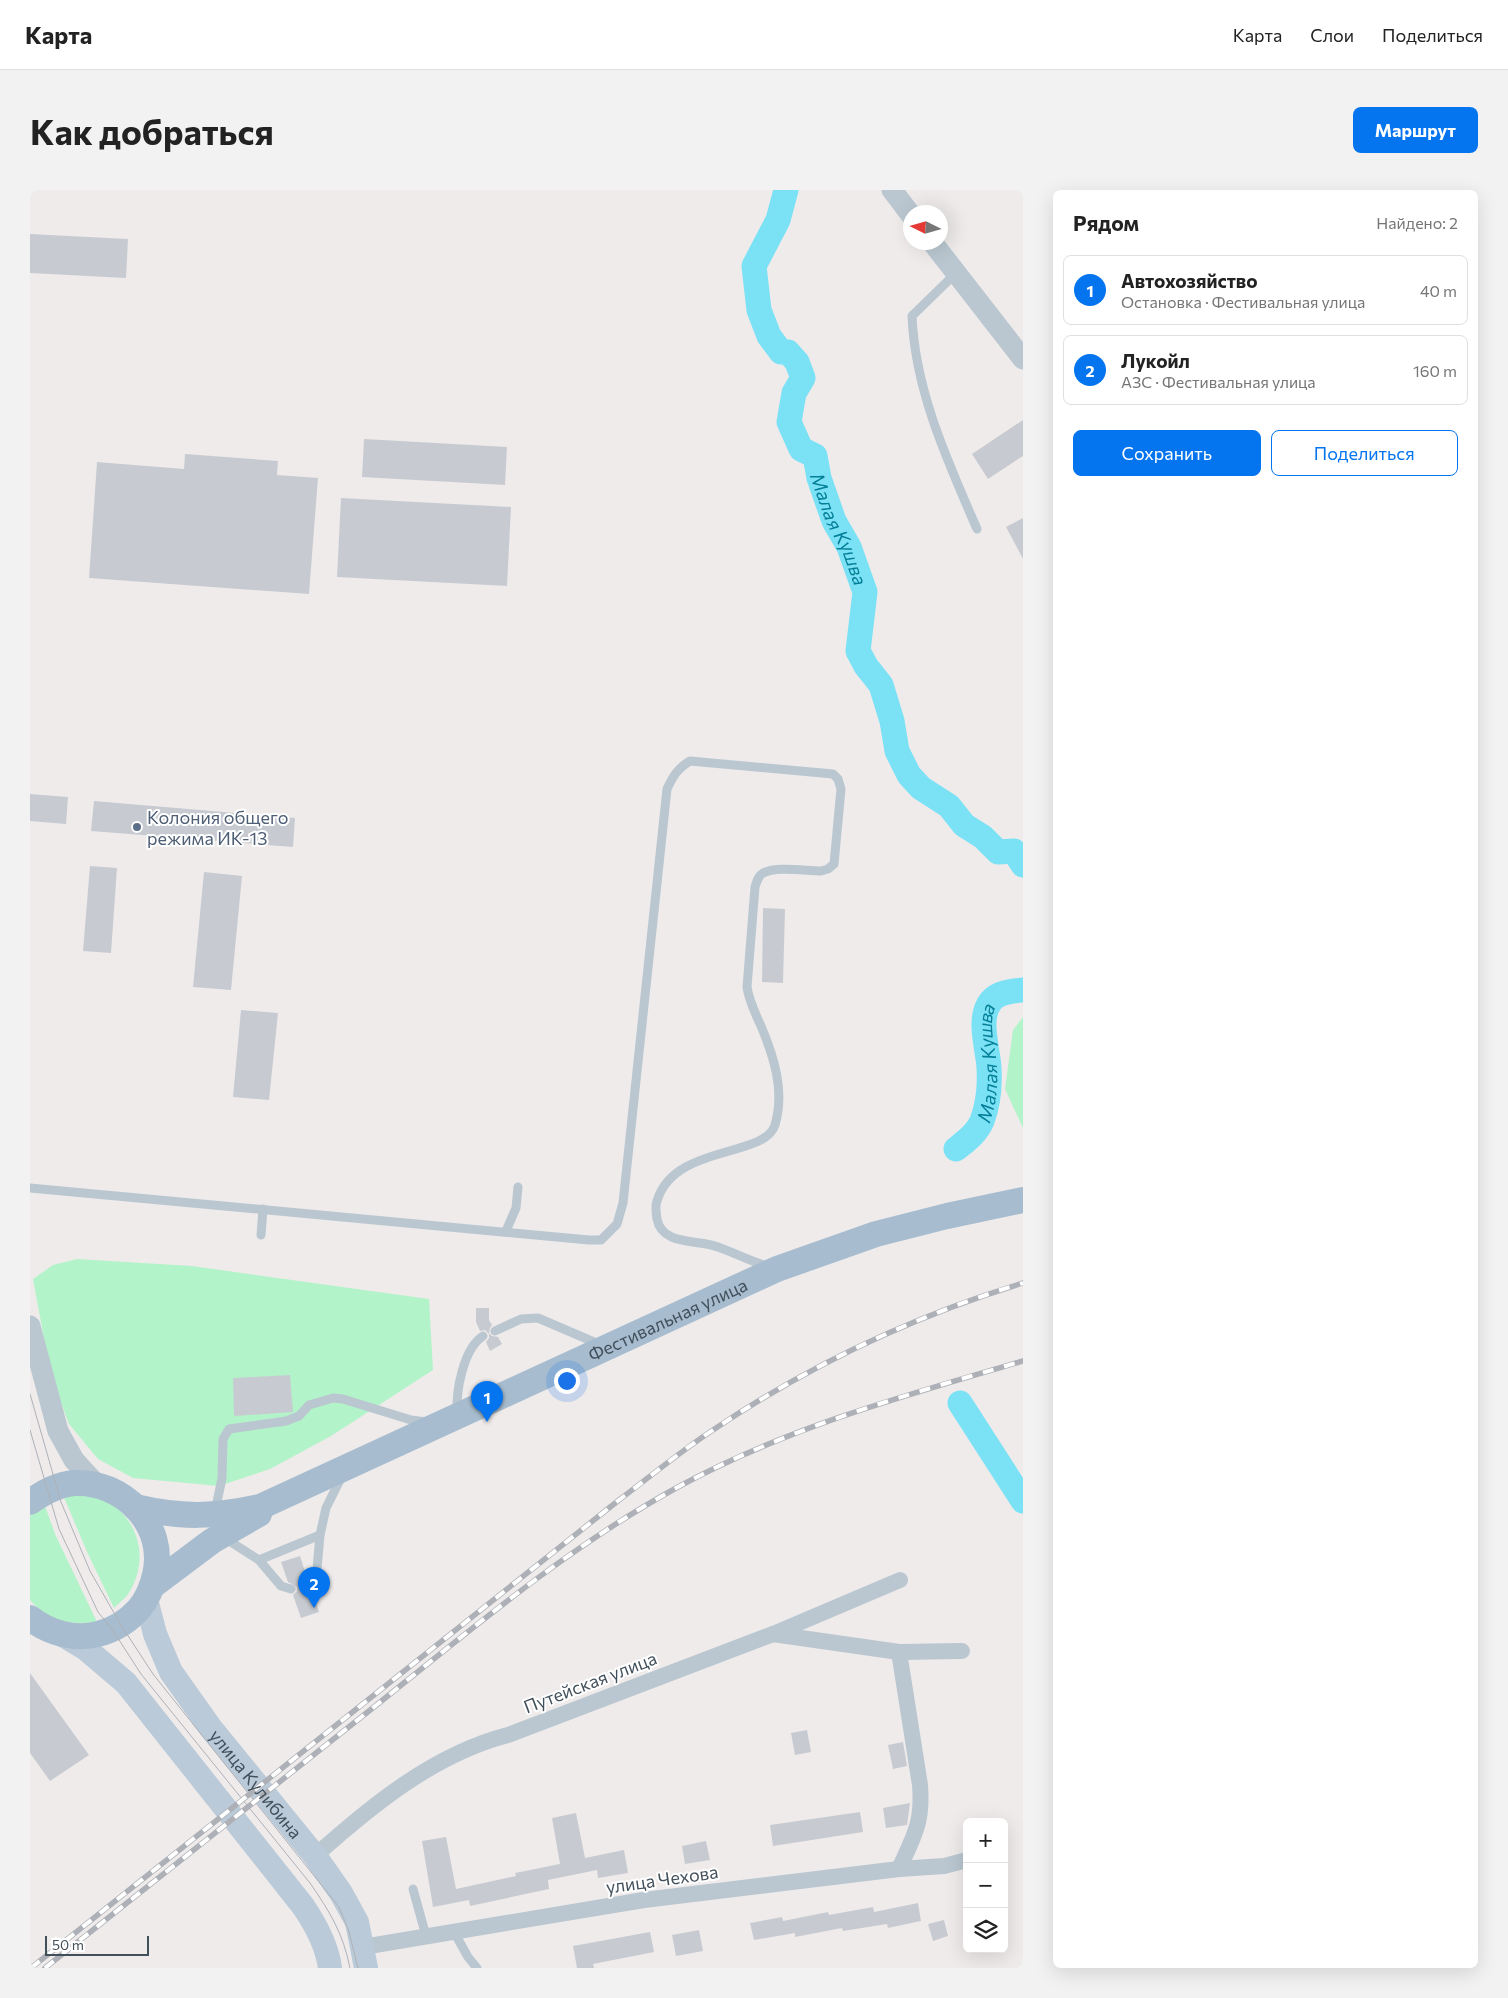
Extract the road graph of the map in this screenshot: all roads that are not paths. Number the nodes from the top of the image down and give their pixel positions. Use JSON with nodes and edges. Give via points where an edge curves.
{"nodes":[{"id":1,"x":892,"y":190,"type":"edge"},
{"id":2,"x":903,"y":205,"type":"edge"},
{"id":3,"x":938,"y":250,"type":"edge"},
{"id":4,"x":955,"y":274,"type":"junction"},
{"id":5,"x":1023,"y":359,"type":"edge"},
{"id":6,"x":977,"y":530,"type":"dead end"},
{"id":7,"x":518,"y":1187,"type":"dead end"},
{"id":8,"x":30,"y":1188,"type":"edge"},
{"id":9,"x":1023,"y":1200,"type":"edge"},
{"id":10,"x":263,"y":1209,"type":"junction"},
{"id":11,"x":506,"y":1231,"type":"junction"},
{"id":12,"x":261,"y":1235,"type":"dead end"},
{"id":13,"x":777,"y":1269,"type":"junction"},
{"id":14,"x":30,"y":1326,"type":"edge"},
{"id":15,"x":495,"y":1331,"type":"dead end"},
{"id":16,"x":483,"y":1336,"type":"dead end"},
{"id":17,"x":606,"y":1347,"type":"junction"},
{"id":18,"x":450,"y":1421,"type":"junction"},
{"id":19,"x":344,"y":1469,"type":"junction"},
{"id":20,"x":97,"y":1485,"type":"junction"},
{"id":21,"x":30,"y":1502,"type":"edge"},
{"id":22,"x":135,"y":1507,"type":"junction"},
{"id":23,"x":218,"y":1526,"type":"junction"},
{"id":24,"x":320,"y":1535,"type":"junction"},
{"id":25,"x":258,"y":1560,"type":"junction"},
{"id":26,"x":900,"y":1580,"type":"dead end"},
{"id":27,"x":309,"y":1583,"type":"dead end"},
{"id":28,"x":291,"y":1589,"type":"dead end"},
{"id":29,"x":149,"y":1592,"type":"junction"},
{"id":30,"x":40,"y":1624,"type":"edge"},
{"id":31,"x":773,"y":1634,"type":"junction"},
{"id":32,"x":962,"y":1650,"type":"dead end"},
{"id":33,"x":899,"y":1652,"type":"junction"},
{"id":34,"x":315,"y":1856,"type":"junction"},
{"id":35,"x":963,"y":1861,"type":"edge"},
{"id":36,"x":898,"y":1869,"type":"junction"},
{"id":37,"x":413,"y":1889,"type":"dead end"},
{"id":38,"x":454,"y":1932,"type":"junction"},
{"id":39,"x":426,"y":1936,"type":"junction"},
{"id":40,"x":364,"y":1958,"type":"edge"},
{"id":41,"x":330,"y":1968,"type":"edge"},
{"id":42,"x":477,"y":1968,"type":"edge"}],
"edges":[{"from":1,"to":2,"type":"street"},
{"from":3,"to":4,"type":"street"},
{"from":4,"to":5,"type":"street"},
{"from":4,"to":6,"type":"lane","via":[[912,316],[913,344],[924,392]]},
{"from":7,"to":11,"type":"lane","via":[[516,1208]]},
{"from":8,"to":10,"type":"lane"},
{"from":9,"to":13,"type":"main road","name":"Фестивальная улица","via":[[876,1234]]},
{"from":10,"to":11,"type":"lane"},
{"from":10,"to":12,"type":"lane"},
{"from":11,"to":13,"type":"lane","via":[[601,1240],[617,1224],[620,1216],[668,789],[673,775],[690,760],[833,774],[841,789],[834,864],[821,872],[774,870],[757,879],[755,887],[747,987],[777,1070],[779,1108],[775,1127],[764,1138],[693,1162],[679,1170],[661,1188],[656,1203],[658,1223],[663,1232],[673,1238],[716,1246]]},
{"from":13,"to":17,"type":"main road","name":"Фестивальная улица"},
{"from":14,"to":20,"type":"street","via":[[58,1431],[74,1460]]},
{"from":15,"to":17,"type":"lane","via":[[522,1319],[538,1318]]},
{"from":16,"to":18,"type":"lane","via":[[474,1342]]},
{"from":17,"to":18,"type":"main road","name":"Фестивальная улица"},
{"from":18,"to":19,"type":"main road","name":"Фестивальная улица"},
{"from":18,"to":23,"type":"lane","via":[[411,1420],[333,1398],[309,1405],[299,1416],[286,1421],[229,1429],[223,1438]]},
{"from":19,"to":23,"type":"main road","name":"Фестивальная улица"},
{"from":19,"to":24,"type":"lane","via":[[326,1508]]},
{"from":20,"to":21,"type":"main road","via":[[66,1484],[47,1490]]},
{"from":20,"to":22,"type":"main road","via":[[120,1494]]},
{"from":22,"to":23,"type":"main road","name":"Фестивальная улица","via":[[191,1516]]},
{"from":22,"to":29,"type":"main road","via":[[146,1520],[155,1544],[157,1561]]},
{"from":23,"to":25,"type":"lane"},
{"from":23,"to":29,"type":"main road","name":"Фестивальная улица"},
{"from":24,"to":25,"type":"lane"},
{"from":24,"to":27,"type":"lane","via":[[318,1569]]},
{"from":25,"to":28,"type":"lane","via":[[281,1586]]},
{"from":26,"to":31,"type":"street","name":"Путейская улица"},
{"from":29,"to":30,"type":"main road","name":"Фестивальная улица","via":[[134,1614],[112,1629],[88,1636]]},
{"from":29,"to":34,"type":"main road","name":"улица Кулибина","via":[[155,1634],[171,1672],[210,1727]]},
{"from":30,"to":41,"type":"main road","via":[[86,1649],[126,1683],[303,1906],[315,1923],[328,1953]]},
{"from":31,"to":33,"type":"street"},
{"from":31,"to":34,"type":"street","name":"Путейская улица","via":[[462,1751],[361,1814]]},
{"from":32,"to":33,"type":"street"},
{"from":33,"to":36,"type":"street","via":[[922,1806],[918,1828]]},
{"from":34,"to":40,"type":"main road","name":"улица Кулибина","via":[[341,1893],[356,1922]]},
{"from":35,"to":36,"type":"street","name":"улица Чехова","via":[[944,1866]]},
{"from":36,"to":38,"type":"street","name":"улица Чехова","via":[[644,1900]]},
{"from":37,"to":39,"type":"lane"},
{"from":38,"to":39,"type":"street","name":"улица Чехова"},
{"from":38,"to":42,"type":"lane"},
{"from":39,"to":40,"type":"street","name":"улица Чехова"}]}
